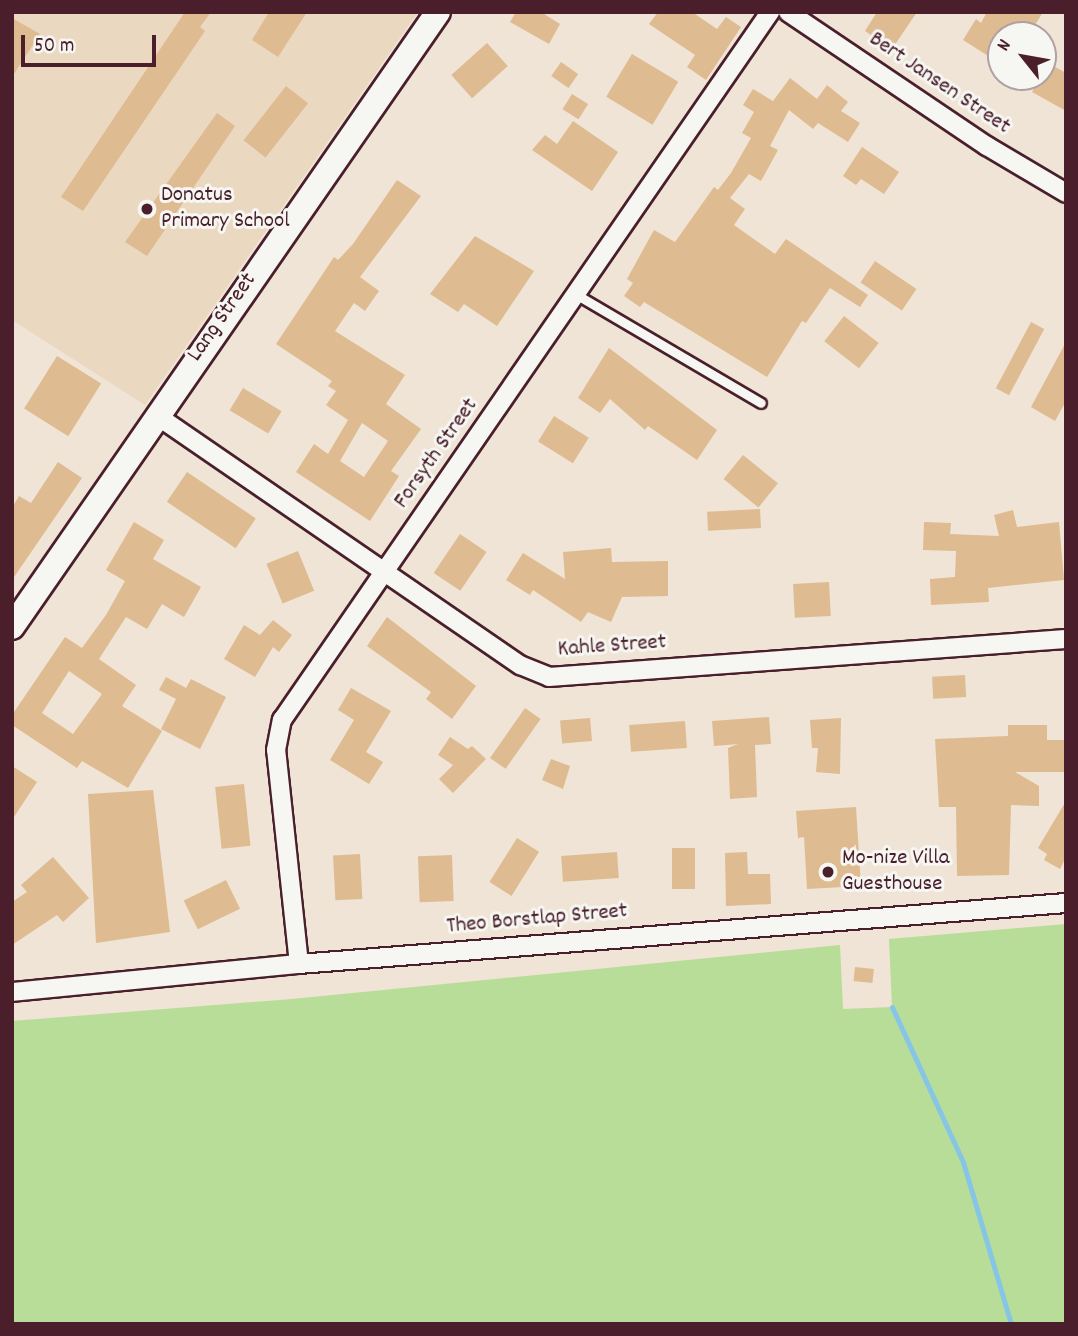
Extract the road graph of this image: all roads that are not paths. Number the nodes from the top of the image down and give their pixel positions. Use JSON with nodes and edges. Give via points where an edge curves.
{"nodes":[{"id":1,"x":438,"y":12,"type":"edge"},
{"id":2,"x":770,"y":12,"type":"edge"},
{"id":3,"x":788,"y":12,"type":"edge"},
{"id":4,"x":1066,"y":193,"type":"edge"},
{"id":5,"x":577,"y":295,"type":"junction"},
{"id":6,"x":761,"y":403,"type":"dead end"},
{"id":7,"x":156,"y":415,"type":"junction"},
{"id":8,"x":386,"y":572,"type":"junction"},
{"id":9,"x":12,"y":627,"type":"edge"},
{"id":10,"x":1066,"y":639,"type":"edge"},
{"id":11,"x":1066,"y":903,"type":"edge"},
{"id":12,"x":299,"y":964,"type":"junction"},
{"id":13,"x":12,"y":992,"type":"edge"}],
"edges":[{"from":1,"to":7,"type":"street","name":"Lang Street"},
{"from":2,"to":5,"type":"street","name":"Forsyth Street"},
{"from":3,"to":4,"type":"street","name":"Bert Jansen Street","via":[[987,146]]},
{"from":5,"to":6,"type":"lane"},
{"from":5,"to":8,"type":"street","name":"Forsyth Street"},
{"from":7,"to":8,"type":"street","name":"Kahle Street"},
{"from":7,"to":9,"type":"street","name":"Lang Street"},
{"from":8,"to":10,"type":"street","name":"Kahle Street","via":[[520,665],[549,677]]},
{"from":8,"to":12,"type":"street","name":"Forsyth Street","via":[[282,720],[276,750]]},
{"from":11,"to":12,"type":"street","name":"Theo Borstlap Street"},
{"from":12,"to":13,"type":"street","name":"Theo Borstlap Street"}]}
